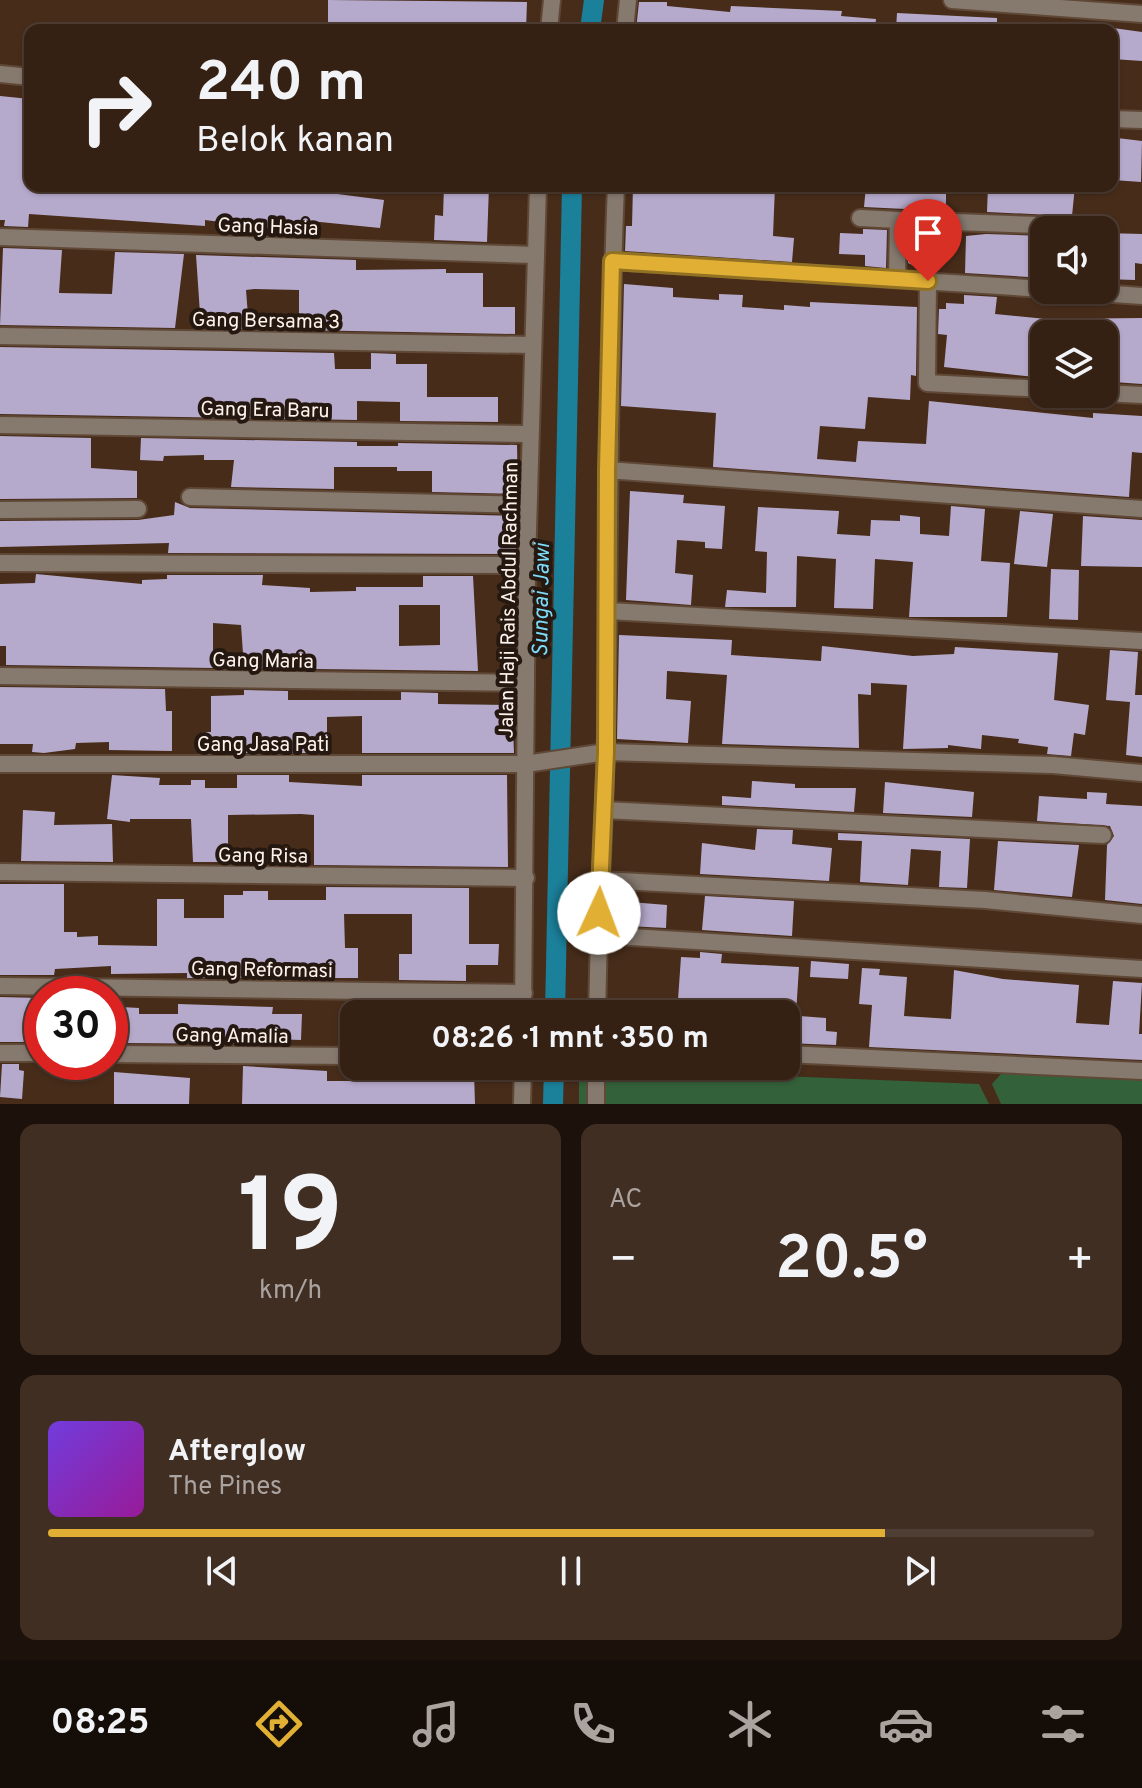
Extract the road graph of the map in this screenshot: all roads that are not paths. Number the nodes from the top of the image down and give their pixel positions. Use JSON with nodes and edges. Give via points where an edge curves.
{"nodes":[{"id":1,"x":552,"y":0,"type":"edge"},
{"id":2,"x":628,"y":0,"type":"edge"},
{"id":3,"x":952,"y":0,"type":"edge"},
{"id":4,"x":1142,"y":14,"type":"edge"},
{"id":5,"x":550,"y":24,"type":"edge"},
{"id":6,"x":626,"y":24,"type":"edge"},
{"id":7,"x":0,"y":74,"type":"edge"},
{"id":8,"x":24,"y":76,"type":"edge"},
{"id":9,"x":1118,"y":119,"type":"edge"},
{"id":10,"x":1142,"y":120,"type":"edge"},
{"id":11,"x":538,"y":192,"type":"edge"},
{"id":12,"x":616,"y":192,"type":"edge"},
{"id":13,"x":860,"y":218,"type":"dead end"},
{"id":14,"x":898,"y":220,"type":"junction"},
{"id":15,"x":1030,"y":225,"type":"edge"},
{"id":16,"x":0,"y":237,"type":"edge"},
{"id":17,"x":534,"y":255,"type":"junction"},
{"id":18,"x":612,"y":261,"type":"junction"},
{"id":19,"x":897,"y":279,"type":"junction"},
{"id":20,"x":928,"y":281,"type":"junction"},
{"id":21,"x":1030,"y":288,"type":"edge"},
{"id":22,"x":1118,"y":294,"type":"edge"},
{"id":23,"x":1142,"y":296,"type":"edge"},
{"id":24,"x":0,"y":336,"type":"edge"},
{"id":25,"x":532,"y":345,"type":"junction"},
{"id":26,"x":1030,"y":388,"type":"edge"},
{"id":27,"x":1118,"y":394,"type":"edge"},
{"id":28,"x":1142,"y":395,"type":"edge"},
{"id":29,"x":0,"y":425,"type":"edge"},
{"id":30,"x":529,"y":434,"type":"junction"},
{"id":31,"x":607,"y":470,"type":"junction"},
{"id":32,"x":190,"y":497,"type":"dead end"},
{"id":33,"x":528,"y":505,"type":"junction"},
{"id":34,"x":138,"y":509,"type":"dead end"},
{"id":35,"x":1142,"y":509,"type":"edge"},
{"id":36,"x":0,"y":510,"type":"edge"},
{"id":37,"x":0,"y":563,"type":"edge"},
{"id":38,"x":527,"y":565,"type":"junction"},
{"id":39,"x":609,"y":611,"type":"junction"},
{"id":40,"x":1142,"y":641,"type":"edge"},
{"id":41,"x":0,"y":676,"type":"edge"},
{"id":42,"x":526,"y":683,"type":"junction"},
{"id":43,"x":601,"y":752,"type":"junction"},
{"id":44,"x":0,"y":764,"type":"edge"},
{"id":45,"x":526,"y":764,"type":"junction"},
{"id":46,"x":1142,"y":773,"type":"edge"},
{"id":47,"x":604,"y":810,"type":"junction"},
{"id":48,"x":1103,"y":835,"type":"dead end"},
{"id":49,"x":0,"y":872,"type":"edge"},
{"id":50,"x":526,"y":878,"type":"junction"},
{"id":51,"x":601,"y":880,"type":"junction"},
{"id":52,"x":1142,"y":915,"type":"edge"},
{"id":53,"x":599,"y":935,"type":"junction"},
{"id":54,"x":1142,"y":969,"type":"edge"},
{"id":55,"x":0,"y":986,"type":"edge"},
{"id":56,"x":524,"y":993,"type":"junction"},
{"id":57,"x":524,"y":1000,"type":"edge"},
{"id":58,"x":597,"y":1000,"type":"edge"},
{"id":59,"x":0,"y":1053,"type":"edge"},
{"id":60,"x":24,"y":1053,"type":"edge"},
{"id":61,"x":128,"y":1054,"type":"edge"},
{"id":62,"x":800,"y":1055,"type":"edge"},
{"id":63,"x":340,"y":1056,"type":"edge"},
{"id":64,"x":1142,"y":1071,"type":"edge"},
{"id":65,"x":523,"y":1080,"type":"edge"},
{"id":66,"x":596,"y":1080,"type":"edge"},
{"id":67,"x":522,"y":1104,"type":"edge"},
{"id":68,"x":596,"y":1104,"type":"edge"}],
"edges":[{"from":1,"to":5,"type":"street"},
{"from":2,"to":6,"type":"street"},
{"from":3,"to":4,"type":"street"},
{"from":7,"to":8,"type":"street"},
{"from":9,"to":10,"type":"street"},
{"from":11,"to":17,"type":"street","name":"Jalan Haji Rais Abdul Rachman"},
{"from":12,"to":18,"type":"street"},
{"from":13,"to":14,"type":"street"},
{"from":14,"to":15,"type":"street"},
{"from":14,"to":19,"type":"street"},
{"from":16,"to":17,"type":"street","name":"Gang Hasia"},
{"from":17,"to":25,"type":"street","name":"Jalan Haji Rais Abdul Rachman"},
{"from":18,"to":19,"type":"street"},
{"from":18,"to":31,"type":"street"},
{"from":19,"to":20,"type":"street"},
{"from":20,"to":21,"type":"street"},
{"from":20,"to":26,"type":"street","via":[[927,383]]},
{"from":22,"to":23,"type":"street"},
{"from":24,"to":25,"type":"street","name":"Gang Bersama 3"},
{"from":25,"to":30,"type":"street","name":"Jalan Haji Rais Abdul Rachman"},
{"from":27,"to":28,"type":"street"},
{"from":29,"to":30,"type":"street","name":"Gang Era Baru"},
{"from":30,"to":33,"type":"street","name":"Jalan Haji Rais Abdul Rachman"},
{"from":31,"to":35,"type":"street"},
{"from":31,"to":39,"type":"street"},
{"from":32,"to":33,"type":"street"},
{"from":33,"to":38,"type":"street","name":"Jalan Haji Rais Abdul Rachman"},
{"from":34,"to":36,"type":"street"},
{"from":37,"to":38,"type":"street"},
{"from":38,"to":42,"type":"street","name":"Jalan Haji Rais Abdul Rachman"},
{"from":39,"to":40,"type":"street"},
{"from":39,"to":43,"type":"street"},
{"from":41,"to":42,"type":"street","name":"Gang Maria"},
{"from":42,"to":45,"type":"street","name":"Jalan Haji Rais Abdul Rachman"},
{"from":43,"to":45,"type":"street","name":"Gang Jasa Pati"},
{"from":43,"to":46,"type":"street","name":"Gang Jasa Pati","via":[[1053,765]]},
{"from":43,"to":47,"type":"street"},
{"from":44,"to":45,"type":"street","name":"Gang Jasa Pati"},
{"from":45,"to":50,"type":"street","name":"Jalan Haji Rais Abdul Rachman"},
{"from":47,"to":48,"type":"street"},
{"from":47,"to":51,"type":"street"},
{"from":49,"to":50,"type":"street","name":"Gang Risa"},
{"from":50,"to":56,"type":"street","name":"Jalan Haji Rais Abdul Rachman"},
{"from":51,"to":52,"type":"street","via":[[985,900]]},
{"from":51,"to":53,"type":"street"},
{"from":53,"to":54,"type":"street"},
{"from":53,"to":58,"type":"street"},
{"from":55,"to":56,"type":"street","name":"Gang Reformasi"},
{"from":56,"to":57,"type":"street","name":"Jalan Haji Rais Abdul Rachman"},
{"from":59,"to":60,"type":"street"},
{"from":61,"to":63,"type":"street","name":"Gang Amalia"},
{"from":62,"to":64,"type":"street"},
{"from":65,"to":67,"type":"street"},
{"from":66,"to":68,"type":"street"}]}
